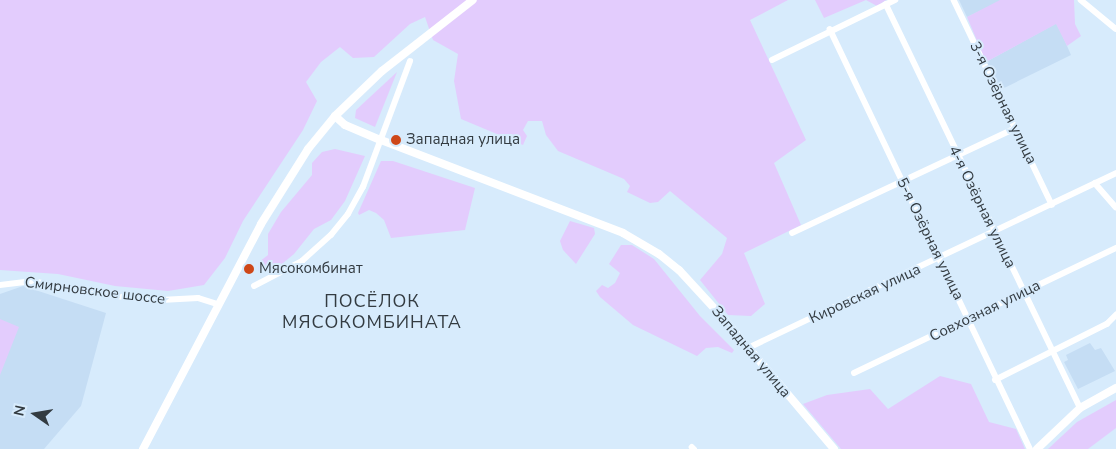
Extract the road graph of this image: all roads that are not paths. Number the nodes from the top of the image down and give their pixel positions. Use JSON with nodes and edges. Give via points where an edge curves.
{"nodes":[{"id":1,"x":473,"y":0,"type":"edge"},
{"id":2,"x":895,"y":0,"type":"edge"},
{"id":3,"x":954,"y":0,"type":"edge"},
{"id":4,"x":1081,"y":0,"type":"edge"},
{"id":5,"x":886,"y":4,"type":"junction"},
{"id":6,"x":830,"y":29,"type":"junction"},
{"id":7,"x":1116,"y":29,"type":"edge"},
{"id":8,"x":772,"y":60,"type":"dead end"},
{"id":9,"x":410,"y":61,"type":"dead end"},
{"id":10,"x":335,"y":116,"type":"junction"},
{"id":11,"x":1014,"y":129,"type":"junction"},
{"id":12,"x":381,"y":140,"type":"junction"},
{"id":13,"x":957,"y":155,"type":"junction"},
{"id":14,"x":1116,"y":173,"type":"edge"},
{"id":15,"x":901,"y":181,"type":"junction"},
{"id":16,"x":1095,"y":183,"type":"junction"},
{"id":17,"x":1052,"y":205,"type":"junction"},
{"id":18,"x":1116,"y":207,"type":"edge"},
{"id":19,"x":994,"y":232,"type":"junction"},
{"id":20,"x":792,"y":233,"type":"dead end"},
{"id":21,"x":1116,"y":248,"type":"edge"},
{"id":22,"x":941,"y":259,"type":"junction"},
{"id":23,"x":0,"y":285,"type":"edge"},
{"id":24,"x":254,"y":286,"type":"dead end"},
{"id":25,"x":1024,"y":293,"type":"junction"},
{"id":26,"x":218,"y":304,"type":"junction"},
{"id":27,"x":1116,"y":315,"type":"edge"},
{"id":28,"x":968,"y":320,"type":"junction"},
{"id":29,"x":748,"y":348,"type":"junction"},
{"id":30,"x":1053,"y":351,"type":"junction"},
{"id":31,"x":854,"y":372,"type":"dead end"},
{"id":32,"x":995,"y":380,"type":"junction"},
{"id":33,"x":1116,"y":388,"type":"edge"},
{"id":34,"x":1080,"y":408,"type":"junction"},
{"id":35,"x":143,"y":449,"type":"edge"},
{"id":36,"x":834,"y":449,"type":"edge"},
{"id":37,"x":1030,"y":449,"type":"edge"},
{"id":38,"x":1037,"y":449,"type":"edge"}],
"edges":[{"from":1,"to":10,"type":"street","via":[[382,71]]},
{"from":2,"to":5,"type":"street"},
{"from":3,"to":11,"type":"street","name":"3-я Озёрная улица"},
{"from":4,"to":7,"type":"street"},
{"from":5,"to":6,"type":"street"},
{"from":5,"to":13,"type":"street","name":"4-я Озёрная улица"},
{"from":6,"to":8,"type":"street"},
{"from":6,"to":15,"type":"street","name":"5-я Озёрная улица"},
{"from":9,"to":12,"type":"street"},
{"from":10,"to":12,"type":"street","name":"Западная улица","via":[[345,125]]},
{"from":10,"to":26,"type":"street","via":[[280,192]]},
{"from":11,"to":13,"type":"street"},
{"from":11,"to":17,"type":"street","name":"3-я Озёрная улица"},
{"from":12,"to":24,"type":"street","via":[[363,187],[331,235],[302,261]]},
{"from":12,"to":29,"type":"street","name":"Западная улица","via":[[623,233],[647,246],[679,270]]},
{"from":13,"to":15,"type":"street"},
{"from":13,"to":19,"type":"street","name":"4-я Озёрная улица"},
{"from":14,"to":16,"type":"street","name":"Кировская улица"},
{"from":15,"to":20,"type":"street"},
{"from":15,"to":22,"type":"street","name":"5-я Озёрная улица"},
{"from":16,"to":17,"type":"street","name":"Кировская улица"},
{"from":16,"to":18,"type":"street"},
{"from":17,"to":19,"type":"street","name":"Кировская улица"},
{"from":19,"to":22,"type":"street","name":"Кировская улица"},
{"from":19,"to":25,"type":"street","name":"4-я Озёрная улица"},
{"from":21,"to":25,"type":"street","name":"Совхозная улица"},
{"from":22,"to":28,"type":"street","name":"5-я Озёрная улица"},
{"from":22,"to":29,"type":"street","name":"Кировская улица"},
{"from":23,"to":26,"type":"street","name":"Смирновское шоссе","via":[[31,281],[130,298],[198,298]]},
{"from":25,"to":28,"type":"street","name":"Совхозная улица"},
{"from":25,"to":30,"type":"street","name":"4-я Озёрная улица"},
{"from":26,"to":35,"type":"street"},
{"from":27,"to":30,"type":"street","via":[[1107,324]]},
{"from":28,"to":31,"type":"street","name":"Совхозная улица"},
{"from":28,"to":32,"type":"street","name":"5-я Озёрная улица"},
{"from":29,"to":36,"type":"street","name":"Западная улица"},
{"from":30,"to":32,"type":"street"},
{"from":30,"to":34,"type":"street","name":"4-я Озёрная улица"},
{"from":32,"to":37,"type":"street","name":"5-я Озёрная улица"},
{"from":33,"to":34,"type":"street"},
{"from":34,"to":38,"type":"street"}]}
